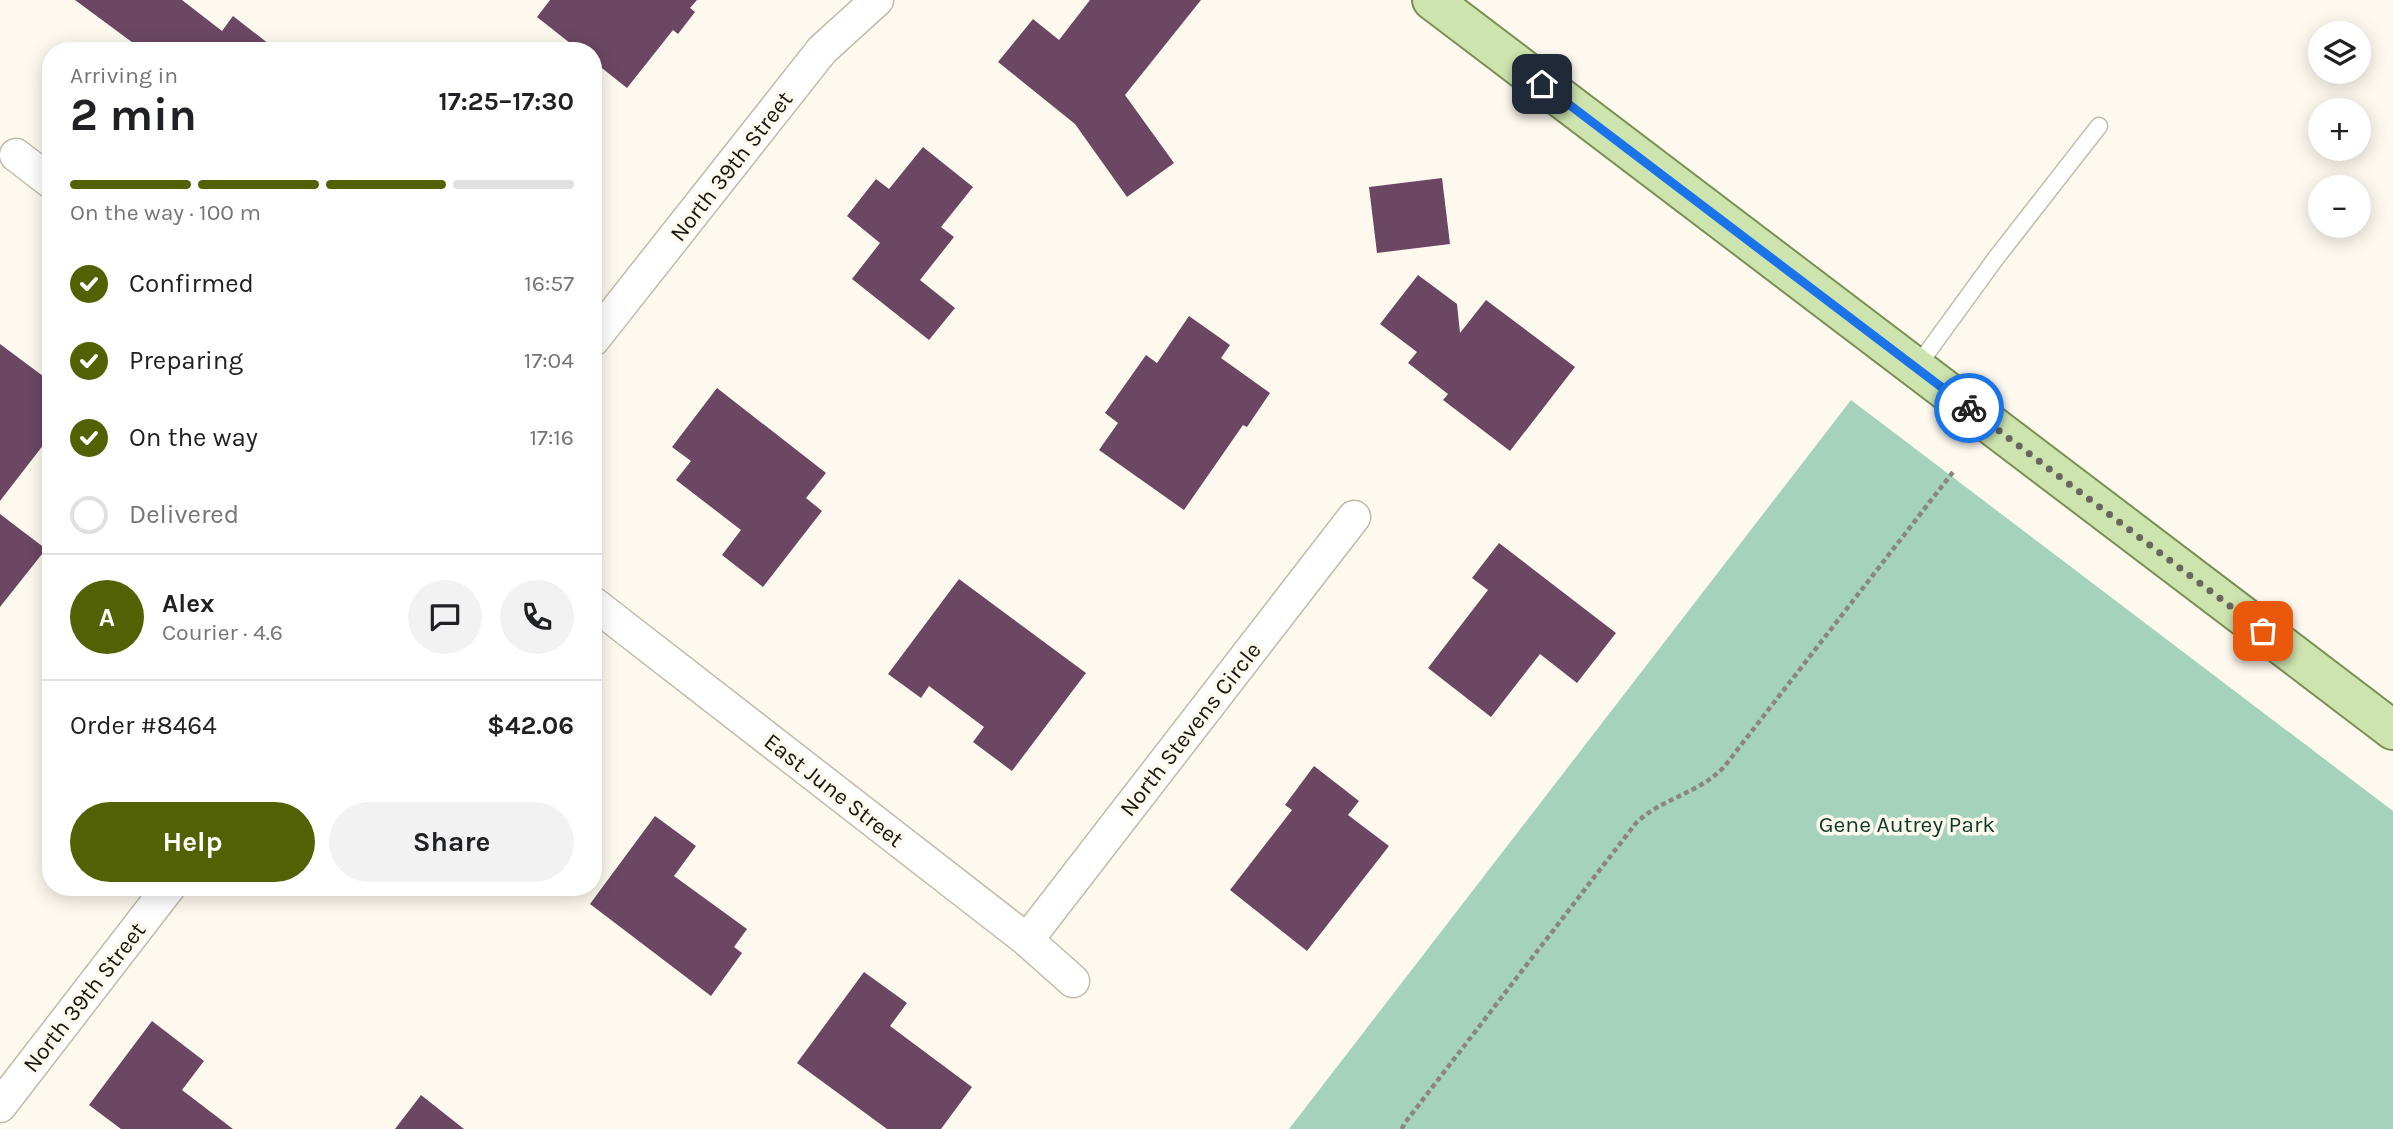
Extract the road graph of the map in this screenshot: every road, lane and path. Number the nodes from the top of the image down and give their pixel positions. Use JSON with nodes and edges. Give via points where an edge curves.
{"nodes":[{"id":1,"x":877,"y":0,"type":"edge"},
{"id":2,"x":1432,"y":0,"type":"edge"},
{"id":3,"x":2099,"y":126,"type":"dead end"},
{"id":4,"x":16,"y":155,"type":"dead end"},
{"id":5,"x":42,"y":175,"type":"edge"},
{"id":6,"x":602,"y":329,"type":"edge"},
{"id":7,"x":1916,"y":368,"type":"junction"},
{"id":8,"x":1953,"y":472,"type":"dead end"},
{"id":9,"x":1354,"y":517,"type":"dead end"},
{"id":10,"x":602,"y":610,"type":"edge"},
{"id":11,"x":2393,"y":730,"type":"edge"},
{"id":12,"x":162,"y":896,"type":"edge"},
{"id":13,"x":1027,"y":940,"type":"junction"},
{"id":14,"x":1073,"y":981,"type":"dead end"},
{"id":15,"x":0,"y":1107,"type":"edge"},
{"id":16,"x":1402,"y":1129,"type":"edge"}],
"edges":[{"from":1,"to":6,"type":"street","name":"North 39th Street","via":[[822,50]]},
{"from":2,"to":7,"type":"main road"},
{"from":3,"to":7,"type":"lane"},
{"from":4,"to":5,"type":"street"},
{"from":7,"to":11,"type":"main road"},
{"from":8,"to":16,"type":"path","via":[[1724,767],[1702,787],[1636,823]]},
{"from":9,"to":13,"type":"street","name":"North Stevens Circle"},
{"from":10,"to":13,"type":"street","name":"East June Street"},
{"from":12,"to":15,"type":"street","name":"North 39th Street"},
{"from":13,"to":14,"type":"street","name":"East June Street"}]}
